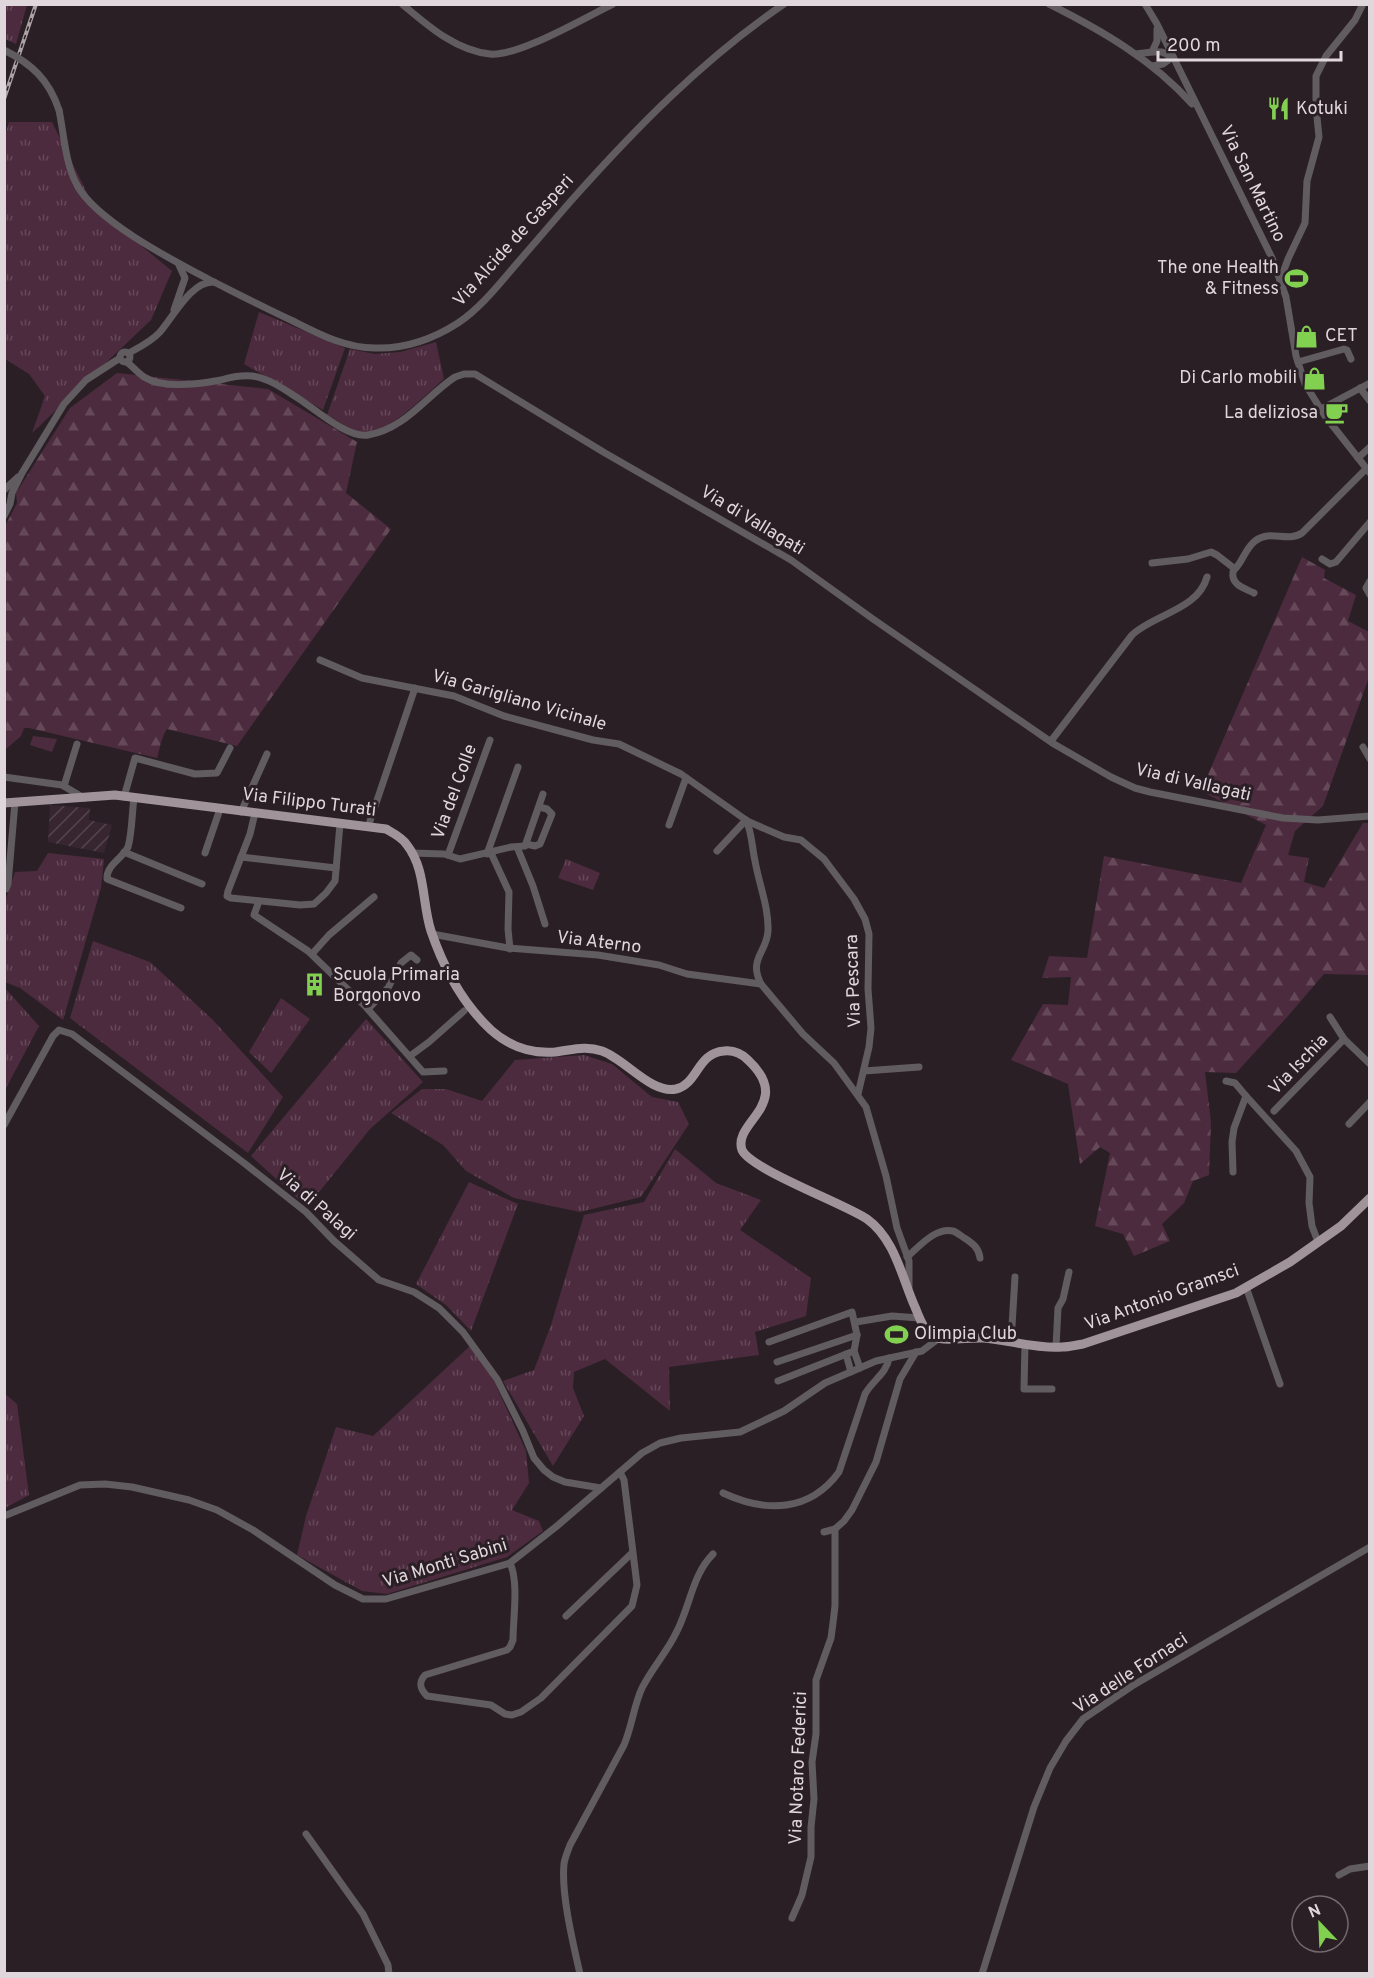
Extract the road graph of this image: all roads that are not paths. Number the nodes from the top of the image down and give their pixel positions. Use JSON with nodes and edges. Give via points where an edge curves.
{"nodes":[{"id":1,"x":402,"y":4,"type":"edge"},
{"id":2,"x":613,"y":4,"type":"edge"},
{"id":3,"x":784,"y":4,"type":"edge"},
{"id":4,"x":1049,"y":4,"type":"edge"},
{"id":5,"x":1145,"y":4,"type":"edge"},
{"id":6,"x":1364,"y":4,"type":"edge"},
{"id":7,"x":1152,"y":16,"type":"junction"},
{"id":8,"x":4,"y":51,"type":"edge"},
{"id":9,"x":1152,"y":52,"type":"junction"},
{"id":10,"x":1135,"y":54,"type":"junction"},
{"id":11,"x":1173,"y":57,"type":"junction"},
{"id":12,"x":1152,"y":66,"type":"junction"},
{"id":13,"x":1198,"y":110,"type":"junction"},
{"id":14,"x":178,"y":263,"type":"junction"},
{"id":15,"x":197,"y":273,"type":"junction"},
{"id":16,"x":185,"y":278,"type":"junction"},
{"id":17,"x":1281,"y":280,"type":"junction"},
{"id":18,"x":215,"y":282,"type":"junction"},
{"id":19,"x":199,"y":285,"type":"junction"},
{"id":20,"x":173,"y":314,"type":"junction"},
{"id":21,"x":129,"y":353,"type":"junction"},
{"id":22,"x":120,"y":358,"type":"junction"},
{"id":23,"x":1351,"y":358,"type":"dead end"},
{"id":24,"x":128,"y":362,"type":"junction"},
{"id":25,"x":1298,"y":362,"type":"junction"},
{"id":26,"x":1370,"y":383,"type":"edge"},
{"id":27,"x":1360,"y":388,"type":"junction"},
{"id":28,"x":1370,"y":401,"type":"edge"},
{"id":29,"x":1321,"y":409,"type":"junction"},
{"id":30,"x":1370,"y":447,"type":"edge"},
{"id":31,"x":1358,"y":459,"type":"junction"},
{"id":32,"x":1368,"y":471,"type":"edge"},
{"id":33,"x":6,"y":494,"type":"edge"},
{"id":34,"x":4,"y":516,"type":"edge"},
{"id":35,"x":1370,"y":522,"type":"edge"},
{"id":36,"x":1322,"y":559,"type":"dead end"},
{"id":37,"x":1152,"y":563,"type":"dead end"},
{"id":38,"x":1234,"y":571,"type":"junction"},
{"id":39,"x":1207,"y":577,"type":"dead end"},
{"id":40,"x":1227,"y":579,"type":"dead end"},
{"id":41,"x":1370,"y":581,"type":"edge"},
{"id":42,"x":1254,"y":593,"type":"dead end"},
{"id":43,"x":1370,"y":595,"type":"edge"},
{"id":44,"x":320,"y":660,"type":"dead end"},
{"id":45,"x":415,"y":688,"type":"junction"},
{"id":46,"x":490,"y":740,"type":"dead end"},
{"id":47,"x":1051,"y":741,"type":"junction"},
{"id":48,"x":77,"y":744,"type":"dead end"},
{"id":49,"x":1364,"y":747,"type":"dead end"},
{"id":50,"x":230,"y":748,"type":"dead end"},
{"id":51,"x":267,"y":754,"type":"dead end"},
{"id":52,"x":1370,"y":759,"type":"edge"},
{"id":53,"x":518,"y":767,"type":"dead end"},
{"id":54,"x":4,"y":777,"type":"edge"},
{"id":55,"x":686,"y":778,"type":"junction"},
{"id":56,"x":63,"y":786,"type":"junction"},
{"id":57,"x":543,"y":794,"type":"dead end"},
{"id":58,"x":124,"y":796,"type":"junction"},
{"id":59,"x":84,"y":798,"type":"junction"},
{"id":60,"x":134,"y":798,"type":"junction"},
{"id":61,"x":15,"y":802,"type":"junction"},
{"id":62,"x":4,"y":803,"type":"edge"},
{"id":63,"x":539,"y":807,"type":"junction"},
{"id":64,"x":220,"y":809,"type":"junction"},
{"id":65,"x":242,"y":812,"type":"junction"},
{"id":66,"x":255,"y":813,"type":"junction"},
{"id":67,"x":1370,"y":816,"type":"edge"},
{"id":68,"x":746,"y":821,"type":"junction"},
{"id":69,"x":340,"y":824,"type":"junction"},
{"id":70,"x":669,"y":825,"type":"dead end"},
{"id":71,"x":368,"y":827,"type":"junction"},
{"id":72,"x":526,"y":844,"type":"junction"},
{"id":73,"x":517,"y":847,"type":"junction"},
{"id":74,"x":717,"y":851,"type":"dead end"},
{"id":75,"x":124,"y":852,"type":"junction"},
{"id":76,"x":411,"y":853,"type":"junction"},
{"id":77,"x":489,"y":853,"type":"junction"},
{"id":78,"x":205,"y":854,"type":"dead end"},
{"id":79,"x":448,"y":855,"type":"junction"},
{"id":80,"x":241,"y":857,"type":"junction"},
{"id":81,"x":336,"y":868,"type":"junction"},
{"id":82,"x":202,"y":884,"type":"dead end"},
{"id":83,"x":4,"y":889,"type":"edge"},
{"id":84,"x":375,"y":897,"type":"dead end"},
{"id":85,"x":259,"y":901,"type":"junction"},
{"id":86,"x":181,"y":908,"type":"dead end"},
{"id":87,"x":545,"y":924,"type":"dead end"},
{"id":88,"x":432,"y":934,"type":"junction"},
{"id":89,"x":510,"y":949,"type":"junction"},
{"id":90,"x":312,"y":954,"type":"junction"},
{"id":91,"x":417,"y":960,"type":"dead end"},
{"id":92,"x":761,"y":984,"type":"junction"},
{"id":93,"x":368,"y":1010,"type":"junction"},
{"id":94,"x":464,"y":1011,"type":"dead end"},
{"id":95,"x":1330,"y":1017,"type":"dead end"},
{"id":96,"x":1344,"y":1039,"type":"junction"},
{"id":97,"x":410,"y":1056,"type":"junction"},
{"id":98,"x":1370,"y":1064,"type":"edge"},
{"id":99,"x":919,"y":1067,"type":"dead end"},
{"id":100,"x":444,"y":1071,"type":"dead end"},
{"id":101,"x":864,"y":1071,"type":"junction"},
{"id":102,"x":1226,"y":1081,"type":"dead end"},
{"id":103,"x":858,"y":1094,"type":"junction"},
{"id":104,"x":1246,"y":1096,"type":"junction"},
{"id":105,"x":1370,"y":1102,"type":"edge"},
{"id":106,"x":1274,"y":1111,"type":"dead end"},
{"id":107,"x":1348,"y":1124,"type":"dead end"},
{"id":108,"x":4,"y":1125,"type":"edge"},
{"id":109,"x":1233,"y":1172,"type":"dead end"},
{"id":110,"x":1366,"y":1201,"type":"edge"},
{"id":111,"x":1370,"y":1212,"type":"edge"},
{"id":112,"x":1318,"y":1242,"type":"junction"},
{"id":113,"x":908,"y":1257,"type":"junction"},
{"id":114,"x":980,"y":1258,"type":"dead end"},
{"id":115,"x":1069,"y":1272,"type":"dead end"},
{"id":116,"x":1015,"y":1277,"type":"dead end"},
{"id":117,"x":1246,"y":1287,"type":"junction"},
{"id":118,"x":908,"y":1292,"type":"junction"},
{"id":119,"x":920,"y":1318,"type":"junction"},
{"id":120,"x":856,"y":1323,"type":"junction"},
{"id":121,"x":857,"y":1335,"type":"junction"},
{"id":122,"x":938,"y":1339,"type":"junction"},
{"id":123,"x":769,"y":1342,"type":"dead end"},
{"id":124,"x":1011,"y":1342,"type":"junction"},
{"id":125,"x":1025,"y":1344,"type":"junction"},
{"id":126,"x":1056,"y":1347,"type":"junction"},
{"id":127,"x":854,"y":1351,"type":"junction"},
{"id":128,"x":916,"y":1352,"type":"junction"},
{"id":129,"x":846,"y":1354,"type":"junction"},
{"id":130,"x":889,"y":1358,"type":"junction"},
{"id":131,"x":777,"y":1362,"type":"dead end"},
{"id":132,"x":860,"y":1368,"type":"junction"},
{"id":133,"x":851,"y":1372,"type":"junction"},
{"id":134,"x":778,"y":1381,"type":"dead end"},
{"id":135,"x":1280,"y":1384,"type":"dead end"},
{"id":136,"x":1052,"y":1389,"type":"dead end"},
{"id":137,"x":620,"y":1472,"type":"junction"},
{"id":138,"x":601,"y":1488,"type":"junction"},
{"id":139,"x":723,"y":1493,"type":"dead end"},
{"id":140,"x":4,"y":1516,"type":"edge"},
{"id":141,"x":835,"y":1529,"type":"junction"},
{"id":142,"x":824,"y":1532,"type":"dead end"},
{"id":143,"x":1370,"y":1547,"type":"edge"},
{"id":144,"x":632,"y":1553,"type":"junction"},
{"id":145,"x":713,"y":1554,"type":"dead end"},
{"id":146,"x":510,"y":1563,"type":"junction"},
{"id":147,"x":566,"y":1616,"type":"dead end"},
{"id":148,"x":306,"y":1834,"type":"dead end"},
{"id":149,"x":1370,"y":1866,"type":"edge"},
{"id":150,"x":1339,"y":1875,"type":"dead end"},
{"id":151,"x":792,"y":1917,"type":"dead end"},
{"id":152,"x":389,"y":1974,"type":"edge"},
{"id":153,"x":580,"y":1974,"type":"edge"},
{"id":154,"x":982,"y":1974,"type":"edge"}],
"edges":[{"from":1,"to":2,"type":"street","via":[[462,46],[496,54],[554,34]]},
{"from":3,"to":18,"type":"street","name":"Via Alcide de Gasperi","via":[[675,92],[610,157],[483,301],[438,335],[388,348],[354,346],[332,340]]},
{"from":4,"to":10,"type":"street"},
{"from":5,"to":7,"type":"street","name":"Via San Martino"},
{"from":6,"to":17,"type":"street","via":[[1317,73],[1319,137],[1307,178],[1304,227]]},
{"from":7,"to":9,"type":"street","via":[[1157,37]]},
{"from":7,"to":11,"type":"street","name":"Via San Martino"},
{"from":8,"to":14,"type":"street","name":"Via Alcide de Gasperi","bridge":true,"via":[[33,67],[50,88],[59,110],[72,173],[83,194],[104,216]]},
{"from":9,"to":10,"type":"street"},
{"from":9,"to":11,"type":"street"},
{"from":10,"to":12,"type":"street"},
{"from":11,"to":12,"type":"street"},
{"from":11,"to":13,"type":"street","name":"Via San Martino"},
{"from":12,"to":13,"type":"street"},
{"from":13,"to":17,"type":"street","name":"Via San Martino"},
{"from":14,"to":15,"type":"street","name":"Via Alcide de Gasperi"},
{"from":14,"to":16,"type":"street"},
{"from":15,"to":16,"type":"street"},
{"from":15,"to":18,"type":"street","name":"Via Alcide de Gasperi"},
{"from":15,"to":19,"type":"street"},
{"from":16,"to":20,"type":"street"},
{"from":17,"to":25,"type":"street","name":"Via San Martino"},
{"from":18,"to":19,"type":"street"},
{"from":19,"to":20,"type":"street"},
{"from":20,"to":21,"type":"street","via":[[155,337]]},
{"from":21,"to":22,"type":"street","via":[[123,352]]},
{"from":21,"to":24,"type":"street"},
{"from":22,"to":24,"type":"street"},
{"from":22,"to":33,"type":"street","via":[[72,394]]},
{"from":23,"to":25,"type":"street","via":[[1344,349]]},
{"from":24,"to":47,"type":"street","name":"Via di Vallagati","via":[[145,377],[164,383],[260,378],[335,423],[363,435],[401,422],[455,378],[475,374],[791,560]]},
{"from":25,"to":29,"type":"street","name":"Via San Martino","via":[[1307,388]]},
{"from":26,"to":27,"type":"street"},
{"from":27,"to":28,"type":"street"},
{"from":27,"to":29,"type":"street"},
{"from":29,"to":31,"type":"street","name":"Via San Martino"},
{"from":30,"to":31,"type":"street"},
{"from":31,"to":32,"type":"street","name":"Via San Martino"},
{"from":32,"to":38,"type":"street","via":[[1300,535],[1260,537]]},
{"from":33,"to":34,"type":"street","via":[[10,504]]},
{"from":35,"to":36,"type":"street","via":[[1336,562],[1330,564]]},
{"from":37,"to":38,"type":"street","via":[[1211,552]]},
{"from":38,"to":40,"type":"street"},
{"from":38,"to":42,"type":"street","via":[[1234,582]]},
{"from":39,"to":47,"type":"street","via":[[1195,597],[1132,635]]},
{"from":41,"to":43,"type":"street","via":[[1366,588]]},
{"from":44,"to":45,"type":"street","name":"Via Garigliano Vicinale","via":[[362,678]]},
{"from":45,"to":55,"type":"street","name":"Via Garigliano Vicinale","via":[[453,696],[504,716],[619,744]]},
{"from":45,"to":71,"type":"street"},
{"from":46,"to":79,"type":"street","name":"Via del Colle"},
{"from":47,"to":67,"type":"street","name":"Via di Vallagati","via":[[1111,777],[1142,790],[1283,818]]},
{"from":48,"to":56,"type":"street"},
{"from":49,"to":52,"type":"street"},
{"from":50,"to":58,"type":"street","via":[[217,773],[195,774],[135,758]]},
{"from":51,"to":65,"type":"street"},
{"from":53,"to":77,"type":"street"},
{"from":54,"to":56,"type":"street"},
{"from":55,"to":68,"type":"street","name":"Via Garigliano Vicinale"},
{"from":55,"to":70,"type":"street"},
{"from":56,"to":59,"type":"street"},
{"from":57,"to":63,"type":"street"},
{"from":58,"to":59,"type":"main road","name":"Via Filippo Turati"},
{"from":58,"to":60,"type":"main road","name":"Via Filippo Turati"},
{"from":59,"to":61,"type":"main road","name":"Via Filippo Turati"},
{"from":60,"to":64,"type":"main road","name":"Via Filippo Turati"},
{"from":60,"to":75,"type":"street"},
{"from":61,"to":62,"type":"main road","name":"Via Filippo Turati"},
{"from":61,"to":83,"type":"street","via":[[8,884]]},
{"from":63,"to":72,"type":"street"},
{"from":63,"to":72,"type":"street","via":[[552,814],[540,844]]},
{"from":64,"to":65,"type":"main road","name":"Via Filippo Turati"},
{"from":64,"to":78,"type":"street"},
{"from":65,"to":66,"type":"main road","name":"Via Filippo Turati"},
{"from":66,"to":69,"type":"main road","name":"Via Filippo Turati"},
{"from":66,"to":80,"type":"street"},
{"from":68,"to":74,"type":"street"},
{"from":68,"to":92,"type":"street","via":[[766,913],[767,938],[757,968]]},
{"from":68,"to":101,"type":"street","name":"Via Pescara","via":[[801,840],[824,859],[864,915],[871,1021]]},
{"from":69,"to":71,"type":"main road","name":"Via Filippo Turati"},
{"from":69,"to":81,"type":"street"},
{"from":71,"to":76,"type":"main road","name":"Via Filippo Turati","via":[[386,829],[407,844]]},
{"from":72,"to":73,"type":"street"},
{"from":73,"to":77,"type":"street"},
{"from":73,"to":87,"type":"street"},
{"from":75,"to":82,"type":"street"},
{"from":75,"to":86,"type":"street","via":[[109,869],[107,879]]},
{"from":76,"to":79,"type":"street"},
{"from":76,"to":88,"type":"main road","name":"Via Filippo Turati","via":[[419,871]]},
{"from":77,"to":79,"type":"street","via":[[460,859]]},
{"from":77,"to":89,"type":"street","via":[[509,892]]},
{"from":80,"to":81,"type":"street"},
{"from":80,"to":85,"type":"street","via":[[227,896]]},
{"from":81,"to":85,"type":"street","via":[[335,881],[314,904]]},
{"from":84,"to":90,"type":"street"},
{"from":85,"to":90,"type":"street","via":[[254,915]]},
{"from":88,"to":89,"type":"street","name":"Via Aterno"},
{"from":88,"to":118,"type":"main road","name":"Via Filippo Turati","via":[[459,993],[490,1029],[513,1045],[539,1052],[598,1050],[617,1058],[651,1083],[671,1089],[688,1083],[708,1056],[731,1051],[741,1055],[752,1064],[766,1090],[764,1102],[744,1134],[744,1153],[767,1170],[868,1220],[895,1254]]},
{"from":89,"to":92,"type":"street","name":"Via Aterno","via":[[598,955],[687,974]]},
{"from":90,"to":93,"type":"street"},
{"from":91,"to":93,"type":"street","via":[[411,955],[405,958],[388,988]]},
{"from":92,"to":103,"type":"street"},
{"from":93,"to":97,"type":"street"},
{"from":94,"to":97,"type":"street"},
{"from":95,"to":96,"type":"street","name":"Via Ischia"},
{"from":96,"to":98,"type":"street","name":"Via Ischia"},
{"from":96,"to":106,"type":"street","name":"Via Ischia"},
{"from":97,"to":100,"type":"street","via":[[423,1072]]},
{"from":99,"to":101,"type":"street"},
{"from":101,"to":103,"type":"street","name":"Via Pescara"},
{"from":102,"to":104,"type":"street","via":[[1235,1083]]},
{"from":103,"to":113,"type":"street","via":[[873,1126],[897,1228]]},
{"from":104,"to":109,"type":"street","via":[[1234,1128]]},
{"from":104,"to":112,"type":"street","via":[[1296,1151],[1310,1177],[1309,1203]]},
{"from":105,"to":107,"type":"street"},
{"from":108,"to":138,"type":"street","name":"Via di Palagi","via":[[53,1036],[59,1030],[72,1034],[244,1162],[306,1212],[379,1280],[414,1292],[439,1308],[463,1332],[497,1379],[539,1464],[565,1482]]},
{"from":110,"to":111,"type":"street"},
{"from":110,"to":112,"type":"main road","name":"Via Antonio Gramsci"},
{"from":112,"to":117,"type":"main road","name":"Via Antonio Gramsci"},
{"from":113,"to":114,"type":"street","via":[[929,1237],[954,1231],[975,1245]]},
{"from":113,"to":118,"type":"street"},
{"from":115,"to":126,"type":"street","via":[[1058,1308]]},
{"from":116,"to":124,"type":"street"},
{"from":117,"to":126,"type":"main road","name":"Via Antonio Gramsci","via":[[1083,1344]]},
{"from":117,"to":135,"type":"street"},
{"from":118,"to":119,"type":"main road"},
{"from":119,"to":120,"type":"street","via":[[892,1316]]},
{"from":119,"to":122,"type":"main road","via":[[924,1328]]},
{"from":120,"to":121,"type":"street"},
{"from":120,"to":123,"type":"street","via":[[852,1312]]},
{"from":121,"to":127,"type":"street"},
{"from":121,"to":131,"type":"street"},
{"from":122,"to":124,"type":"main road","name":"Via Antonio Gramsci"},
{"from":122,"to":128,"type":"street","name":"Via Monti Sabini"},
{"from":124,"to":125,"type":"main road","name":"Via Antonio Gramsci"},
{"from":125,"to":126,"type":"main road","name":"Via Antonio Gramsci"},
{"from":125,"to":136,"type":"street","via":[[1024,1389]]},
{"from":127,"to":129,"type":"street"},
{"from":127,"to":132,"type":"street"},
{"from":128,"to":130,"type":"street","name":"Via Monti Sabini"},
{"from":128,"to":141,"type":"street","via":[[900,1379],[876,1462],[852,1510]]},
{"from":129,"to":133,"type":"street"},
{"from":129,"to":134,"type":"street"},
{"from":130,"to":132,"type":"street","name":"Via Monti Sabini"},
{"from":130,"to":139,"type":"street","via":[[888,1367],[865,1394],[840,1472],[822,1490],[789,1506],[756,1503]]},
{"from":132,"to":133,"type":"street","name":"Via Monti Sabini"},
{"from":133,"to":137,"type":"street","name":"Via Monti Sabini","via":[[741,1432],[660,1443]]},
{"from":137,"to":138,"type":"street","name":"Via Monti Sabini"},
{"from":137,"to":144,"type":"street"},
{"from":138,"to":146,"type":"street","name":"Via Monti Sabini"},
{"from":140,"to":146,"type":"street","name":"Via Monti Sabini","via":[[88,1484],[125,1486],[182,1498],[236,1519],[335,1585],[371,1600]]},
{"from":141,"to":142,"type":"street"},
{"from":141,"to":151,"type":"street","name":"Via Notaro Federici","via":[[833,1623],[816,1680],[811,1857]]},
{"from":143,"to":154,"type":"street","name":"Via delle Fornaci","via":[[1132,1686],[1076,1727],[1054,1759],[1040,1790]]},
{"from":144,"to":146,"type":"street","via":[[637,1585],[632,1606],[532,1705],[505,1714],[491,1706],[427,1696],[420,1685],[426,1675],[510,1647],[514,1588]]},
{"from":144,"to":147,"type":"street"},
{"from":145,"to":153,"type":"street","via":[[701,1569],[676,1634],[643,1687],[624,1745],[566,1854],[566,1896]]},
{"from":148,"to":152,"type":"street","via":[[363,1914]]},
{"from":149,"to":150,"type":"street"}]}
